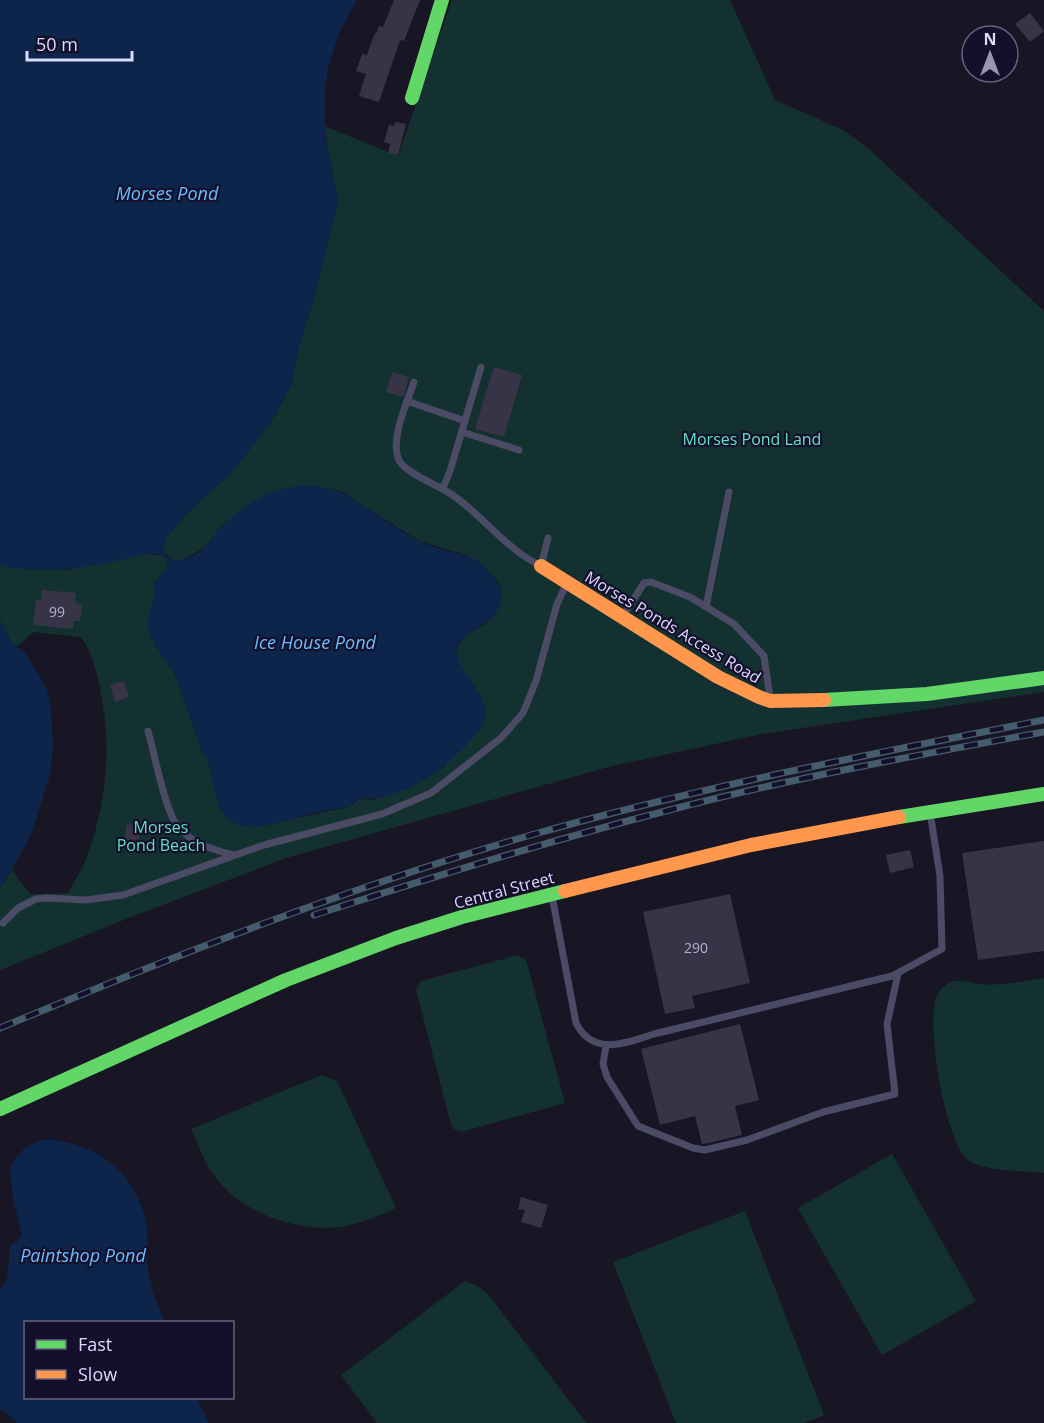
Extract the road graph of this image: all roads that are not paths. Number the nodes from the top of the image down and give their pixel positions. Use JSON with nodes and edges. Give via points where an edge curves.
{"nodes":[{"id":1,"x":442,"y":0,"type":"edge"},
{"id":2,"x":412,"y":98,"type":"dead end"},
{"id":3,"x":481,"y":367,"type":"dead end"},
{"id":4,"x":414,"y":382,"type":"dead end"},
{"id":5,"x":407,"y":401,"type":"junction"},
{"id":6,"x":465,"y":421,"type":"junction"},
{"id":7,"x":462,"y":432,"type":"junction"},
{"id":8,"x":519,"y":450,"type":"dead end"},
{"id":9,"x":442,"y":488,"type":"junction"},
{"id":10,"x":729,"y":492,"type":"dead end"},
{"id":11,"x":548,"y":538,"type":"dead end"},
{"id":12,"x":541,"y":566,"type":"junction"},
{"id":13,"x":568,"y":583,"type":"junction"},
{"id":14,"x":706,"y":607,"type":"junction"},
{"id":15,"x":623,"y":616,"type":"junction"},
{"id":16,"x":1044,"y":678,"type":"edge"},
{"id":17,"x":770,"y":701,"type":"junction"},
{"id":18,"x":148,"y":731,"type":"dead end"},
{"id":19,"x":1044,"y":794,"type":"edge"},
{"id":20,"x":930,"y":812,"type":"junction"},
{"id":21,"x":234,"y":855,"type":"junction"},
{"id":22,"x":551,"y":893,"type":"junction"},
{"id":23,"x":3,"y":923,"type":"dead end"},
{"id":24,"x":898,"y":974,"type":"junction"},
{"id":25,"x":606,"y":1046,"type":"junction"},
{"id":26,"x":0,"y":1109,"type":"edge"}],
"edges":[{"from":1,"to":2,"type":"main road"},
{"from":3,"to":6,"type":"lane"},
{"from":4,"to":5,"type":"lane"},
{"from":5,"to":6,"type":"lane"},
{"from":5,"to":9,"type":"lane","via":[[399,426],[398,458],[409,471]]},
{"from":6,"to":7,"type":"lane"},
{"from":7,"to":8,"type":"lane"},
{"from":7,"to":9,"type":"lane"},
{"from":9,"to":12,"type":"lane","via":[[515,551]]},
{"from":10,"to":14,"type":"lane"},
{"from":11,"to":12,"type":"lane"},
{"from":12,"to":13,"type":"main road","name":"Morses Ponds Access Road"},
{"from":13,"to":15,"type":"main road","name":"Morses Ponds Access Road"},
{"from":13,"to":21,"type":"lane","via":[[557,604],[536,681],[523,712],[501,738],[450,780],[422,799],[395,810]]},
{"from":14,"to":15,"type":"lane","via":[[651,582],[644,583]]},
{"from":14,"to":17,"type":"lane","via":[[734,624],[764,656]]},
{"from":15,"to":17,"type":"main road","name":"Morses Ponds Access Road","via":[[733,685]]},
{"from":16,"to":17,"type":"main road","name":"Morses Ponds Access Road","via":[[911,696]]},
{"from":18,"to":21,"type":"lane","via":[[176,824],[201,844]]},
{"from":19,"to":20,"type":"main road","name":"Central Street"},
{"from":20,"to":22,"type":"main road","name":"Central Street","via":[[751,844]]},
{"from":20,"to":24,"type":"lane","via":[[940,876],[942,949]]},
{"from":21,"to":23,"type":"lane","via":[[123,895],[36,900],[18,908]]},
{"from":22,"to":25,"type":"lane","via":[[576,1023],[580,1032]]},
{"from":22,"to":26,"type":"main road","name":"Central Street","via":[[396,938],[334,961]]},
{"from":24,"to":25,"type":"lane"},
{"from":24,"to":25,"type":"lane","via":[[887,1024],[895,1094],[823,1112],[747,1140],[705,1150],[638,1126],[607,1077],[603,1064]]}]}
